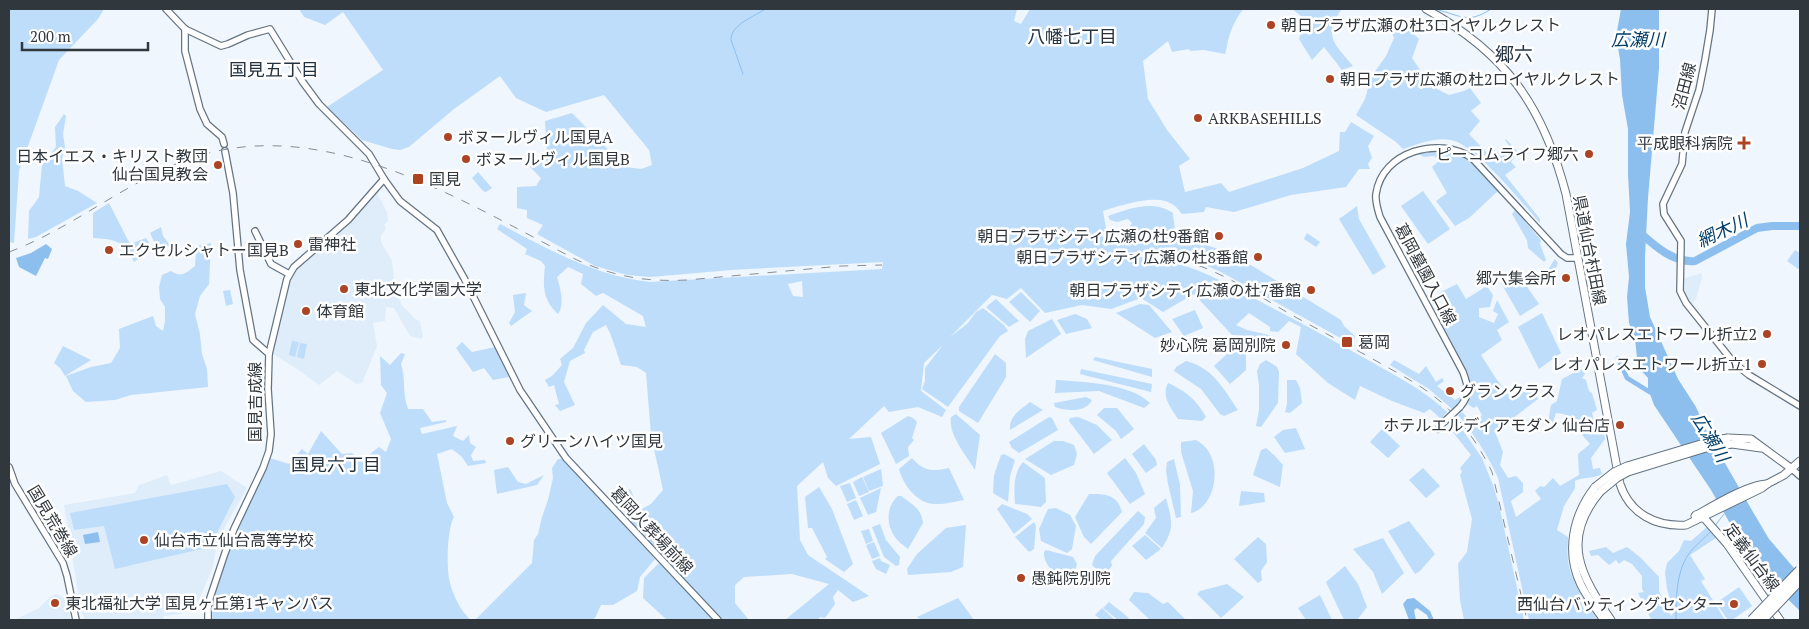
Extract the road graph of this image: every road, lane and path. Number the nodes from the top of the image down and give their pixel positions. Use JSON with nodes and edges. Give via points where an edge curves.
{"nodes":[{"id":1,"x":166,"y":9,"type":"edge"},
{"id":2,"x":1426,"y":9,"type":"edge"},
{"id":3,"x":1712,"y":9,"type":"edge"},
{"id":4,"x":185,"y":29,"type":"junction"},
{"id":5,"x":384,"y":179,"type":"junction"},
{"id":6,"x":255,"y":231,"type":"dead end"},
{"id":7,"x":1578,"y":258,"type":"junction"},
{"id":8,"x":289,"y":274,"type":"junction"},
{"id":9,"x":270,"y":354,"type":"junction"},
{"id":10,"x":1800,"y":406,"type":"edge"},
{"id":11,"x":1438,"y":429,"type":"dead end"},
{"id":12,"x":1800,"y":461,"type":"edge"},
{"id":13,"x":9,"y":467,"type":"edge"},
{"id":14,"x":1792,"y":470,"type":"junction"},
{"id":15,"x":1800,"y":476,"type":"edge"},
{"id":16,"x":1598,"y":489,"type":"junction"},
{"id":17,"x":1703,"y":514,"type":"junction"},
{"id":18,"x":1800,"y":570,"type":"edge"},
{"id":19,"x":1800,"y":580,"type":"edge"},
{"id":20,"x":76,"y":620,"type":"edge"},
{"id":21,"x":208,"y":620,"type":"edge"},
{"id":22,"x":718,"y":620,"type":"edge"},
{"id":23,"x":1604,"y":620,"type":"edge"},
{"id":24,"x":1612,"y":620,"type":"edge"},
{"id":25,"x":1752,"y":620,"type":"edge"},
{"id":26,"x":1762,"y":620,"type":"edge"},
{"id":27,"x":1780,"y":620,"type":"edge"}],
"edges":[{"from":1,"to":4,"type":"street"},
{"from":2,"to":7,"type":"main road","name":"県道仙台村田線","via":[[1487,50],[1533,106],[1548,135],[1560,170]]},
{"from":3,"to":10,"type":"street","name":"沼田線","via":[[1699,90],[1685,132],[1682,164],[1663,204],[1664,214],[1679,236],[1679,285],[1682,298],[1734,363]]},
{"from":4,"to":5,"type":"street","name":"葛岡火葬場前線","via":[[220,46],[270,29],[310,93],[369,154]]},
{"from":4,"to":9,"type":"street","name":"国見吉成線","via":[[185,51],[203,119],[222,137],[225,147],[240,270],[253,340]]},
{"from":5,"to":8,"type":"street","via":[[348,220]]},
{"from":5,"to":22,"type":"street","name":"葛岡火葬場前線","via":[[400,201],[437,230],[520,390],[566,458]]},
{"from":6,"to":8,"type":"street","via":[[271,264]]},
{"from":7,"to":11,"type":"street","name":"葛岡墓園入口線","bridge":true,"via":[[1567,258],[1561,254],[1478,165],[1456,150],[1428,148],[1403,157],[1382,177],[1376,195],[1380,217],[1469,387],[1460,407]]},
{"from":7,"to":17,"type":"main road","name":"県道仙台村田線","via":[[1620,484],[1628,502],[1650,519],[1666,524]]},
{"from":8,"to":9,"type":"street"},
{"from":9,"to":21,"type":"street","name":"国見吉成線","via":[[271,434],[268,451],[225,553],[210,598]]},
{"from":12,"to":14,"type":"main road","name":"県道仙台村田線"},
{"from":13,"to":20,"type":"street","name":"国見荒巻線","via":[[15,484],[63,563]]},
{"from":14,"to":15,"type":"street"},
{"from":14,"to":16,"type":"main road","bridge":true,"via":[[1751,439],[1714,440],[1627,466],[1614,472]]},
{"from":14,"to":17,"type":"main road","name":"県道仙台村田線"},
{"from":16,"to":23,"type":"main road","via":[[1583,505],[1575,524],[1572,554],[1582,586]]},
{"from":16,"to":24,"type":"main road","via":[[1582,522],[1578,538],[1579,558],[1588,586]]},
{"from":17,"to":27,"type":"main road","name":"定義仙台線"},
{"from":18,"to":25,"type":"highway","bridge":true},
{"from":19,"to":26,"type":"highway","bridge":true}]}
